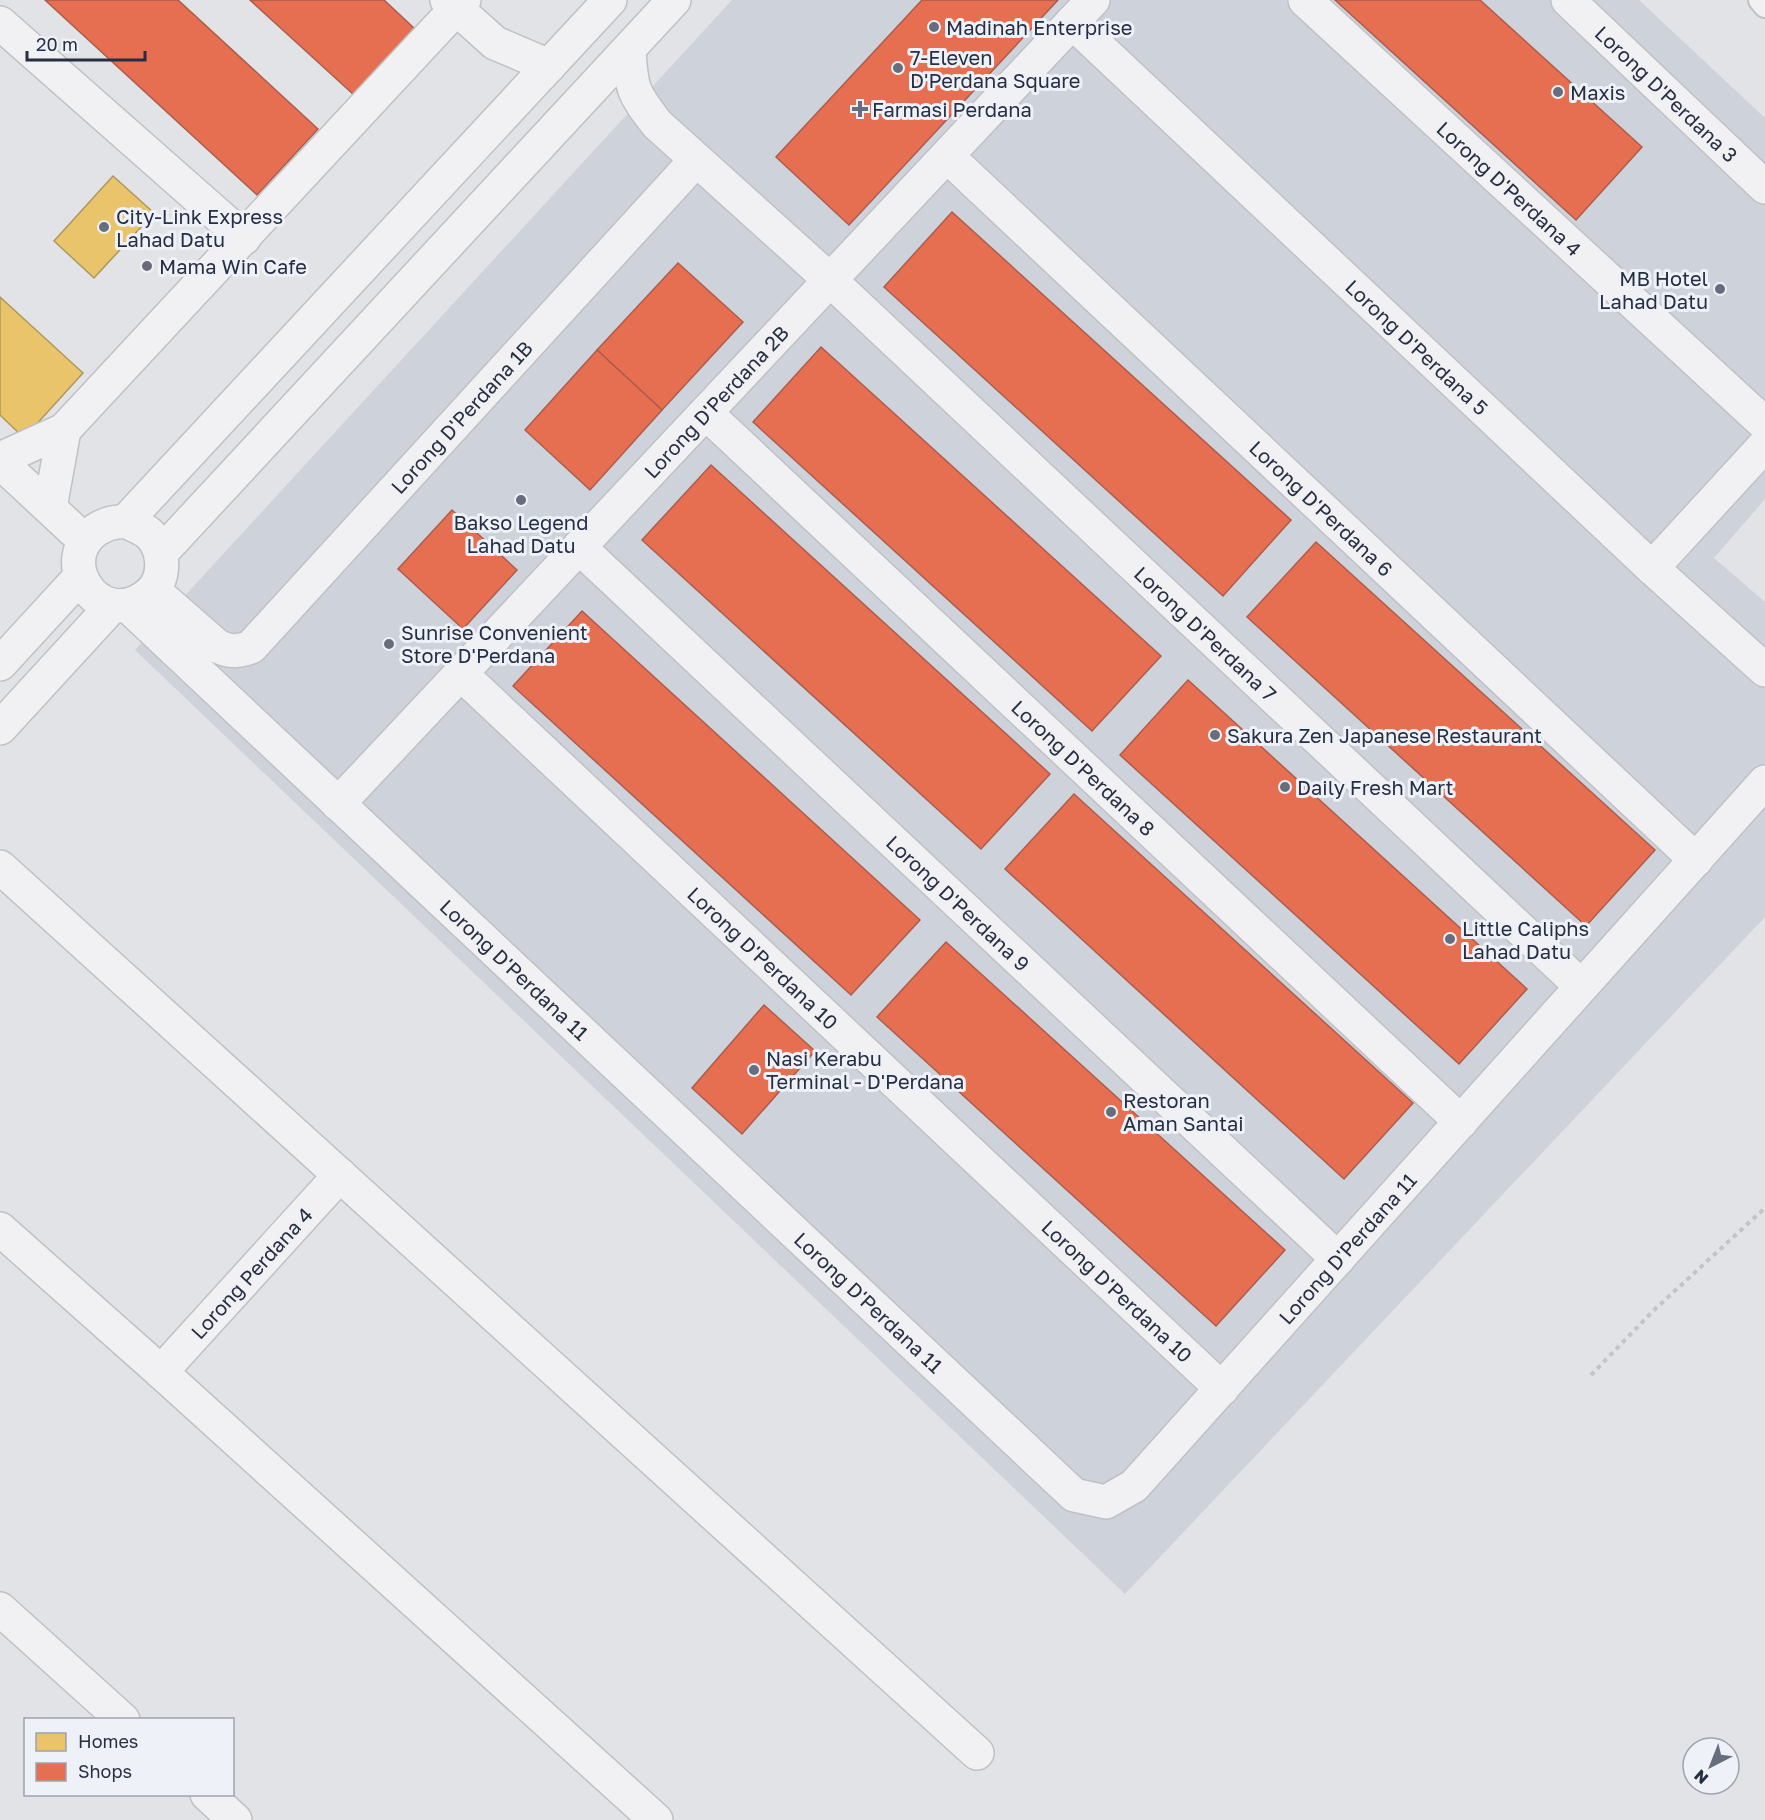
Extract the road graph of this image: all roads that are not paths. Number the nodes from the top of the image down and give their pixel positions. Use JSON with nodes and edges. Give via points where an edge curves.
{"nodes":[{"id":1,"x":610,"y":0,"type":"edge"},
{"id":2,"x":674,"y":0,"type":"edge"},
{"id":3,"x":1305,"y":0,"type":"edge"},
{"id":4,"x":1568,"y":0,"type":"edge"},
{"id":5,"x":1760,"y":0,"type":"edge"},
{"id":6,"x":456,"y":3,"type":"edge"},
{"id":7,"x":1765,"y":6,"type":"edge"},
{"id":8,"x":1083,"y":11,"type":"edge"},
{"id":9,"x":0,"y":23,"type":"edge"},
{"id":10,"x":629,"y":49,"type":"junction"},
{"id":11,"x":549,"y":66,"type":"junction"},
{"id":12,"x":947,"y":156,"type":"junction"},
{"id":13,"x":696,"y":160,"type":"junction"},
{"id":14,"x":1765,"y":187,"type":"edge"},
{"id":15,"x":244,"y":238,"type":"junction"},
{"id":16,"x":830,"y":280,"type":"junction"},
{"id":17,"x":706,"y":413,"type":"junction"},
{"id":18,"x":1765,"y":424,"type":"edge"},
{"id":19,"x":64,"y":430,"type":"junction"},
{"id":20,"x":1765,"y":445,"type":"edge"},
{"id":21,"x":0,"y":460,"type":"edge"},
{"id":22,"x":50,"y":508,"type":"junction"},
{"id":23,"x":126,"y":521,"type":"junction"},
{"id":24,"x":85,"y":541,"type":"junction"},
{"id":25,"x":579,"y":547,"type":"junction"},
{"id":26,"x":162,"y":552,"type":"junction"},
{"id":27,"x":1652,"y":568,"type":"junction"},
{"id":28,"x":80,"y":577,"type":"junction"},
{"id":29,"x":131,"y":600,"type":"junction"},
{"id":30,"x":0,"y":664,"type":"edge"},
{"id":31,"x":1765,"y":670,"type":"edge"},
{"id":32,"x":460,"y":673,"type":"junction"},
{"id":33,"x":0,"y":728,"type":"edge"},
{"id":34,"x":1765,"y":782,"type":"edge"},
{"id":35,"x":338,"y":804,"type":"junction"},
{"id":36,"x":1696,"y":860,"type":"junction"},
{"id":37,"x":0,"y":867,"type":"edge"},
{"id":38,"x":1581,"y":986,"type":"junction"},
{"id":39,"x":1461,"y":1122,"type":"junction"},
{"id":40,"x":340,"y":1175,"type":"junction"},
{"id":41,"x":0,"y":1229,"type":"edge"},
{"id":42,"x":1338,"y":1259,"type":"junction"},
{"id":43,"x":161,"y":1372,"type":"junction"},
{"id":44,"x":1222,"y":1389,"type":"junction"},
{"id":45,"x":0,"y":1609,"type":"edge"},
{"id":46,"x":122,"y":1718,"type":"edge"},
{"id":47,"x":977,"y":1753,"type":"dead end"},
{"id":48,"x":209,"y":1796,"type":"edge"},
{"id":49,"x":235,"y":1820,"type":"edge"},
{"id":50,"x":656,"y":1820,"type":"edge"}],
"edges":[{"from":1,"to":11,"type":"street"},
{"from":2,"to":10,"type":"street"},
{"from":3,"to":18,"type":"street","name":"Lorong D'Perdana 4"},
{"from":4,"to":14,"type":"street","name":"Lorong D'Perdana 3"},
{"from":5,"to":7,"type":"lane"},
{"from":6,"to":11,"type":"street","via":[[495,43]]},
{"from":6,"to":15,"type":"street"},
{"from":8,"to":12,"type":"street","name":"Lorong D'Perdana 2B"},
{"from":8,"to":27,"type":"street","name":"Lorong D'Perdana 5"},
{"from":9,"to":15,"type":"street"},
{"from":10,"to":13,"type":"street","name":"Lorong D'Perdana 7","via":[[631,80],[637,98],[657,124]]},
{"from":10,"to":26,"type":"street"},
{"from":11,"to":23,"type":"street"},
{"from":12,"to":16,"type":"street","name":"Lorong D'Perdana 2B"},
{"from":12,"to":36,"type":"street","name":"Lorong D'Perdana 6"},
{"from":13,"to":16,"type":"street","name":"Lorong D'Perdana 7"},
{"from":13,"to":29,"type":"street","name":"Lorong D'Perdana 1B","via":[[251,647],[227,651]]},
{"from":15,"to":19,"type":"street"},
{"from":16,"to":17,"type":"street","name":"Lorong D'Perdana 2B"},
{"from":16,"to":38,"type":"street","name":"Lorong D'Perdana 7"},
{"from":17,"to":25,"type":"street","name":"Lorong D'Perdana 2B"},
{"from":17,"to":39,"type":"street","name":"Lorong D'Perdana 8"},
{"from":19,"to":21,"type":"street"},
{"from":19,"to":22,"type":"street"},
{"from":20,"to":27,"type":"street"},
{"from":21,"to":22,"type":"street"},
{"from":22,"to":24,"type":"street"},
{"from":23,"to":24,"type":"street","via":[[109,523]]},
{"from":23,"to":26,"type":"street","via":[[148,533]]},
{"from":24,"to":28,"type":"street","via":[[78,558]]},
{"from":25,"to":32,"type":"street","name":"Lorong D'Perdana 2B"},
{"from":25,"to":42,"type":"street","name":"Lorong D'Perdana 9"},
{"from":26,"to":29,"type":"street","via":[[161,572]]},
{"from":27,"to":31,"type":"street","name":"Lorong D'Perdana 5"},
{"from":28,"to":29,"type":"street","via":[[92,596]]},
{"from":28,"to":30,"type":"street"},
{"from":29,"to":33,"type":"street"},
{"from":29,"to":35,"type":"street","name":"Lorong D'Perdana 11"},
{"from":32,"to":35,"type":"street","name":"Lorong D'Perdana 2B"},
{"from":32,"to":44,"type":"street","name":"Lorong D'Perdana 10"},
{"from":34,"to":36,"type":"street","name":"Lorong D'Perdana 11"},
{"from":35,"to":44,"type":"street","name":"Lorong D'Perdana 11","via":[[1074,1495],[1106,1502],[1134,1486]]},
{"from":36,"to":38,"type":"street","name":"Lorong D'Perdana 11"},
{"from":37,"to":40,"type":"street"},
{"from":38,"to":39,"type":"street","name":"Lorong D'Perdana 11"},
{"from":39,"to":42,"type":"street","name":"Lorong D'Perdana 11"},
{"from":40,"to":43,"type":"street","name":"Lorong Perdana 4"},
{"from":40,"to":47,"type":"street"},
{"from":41,"to":43,"type":"street"},
{"from":42,"to":44,"type":"street","name":"Lorong D'Perdana 11"},
{"from":43,"to":50,"type":"street"},
{"from":45,"to":46,"type":"street"},
{"from":48,"to":49,"type":"street"}]}
